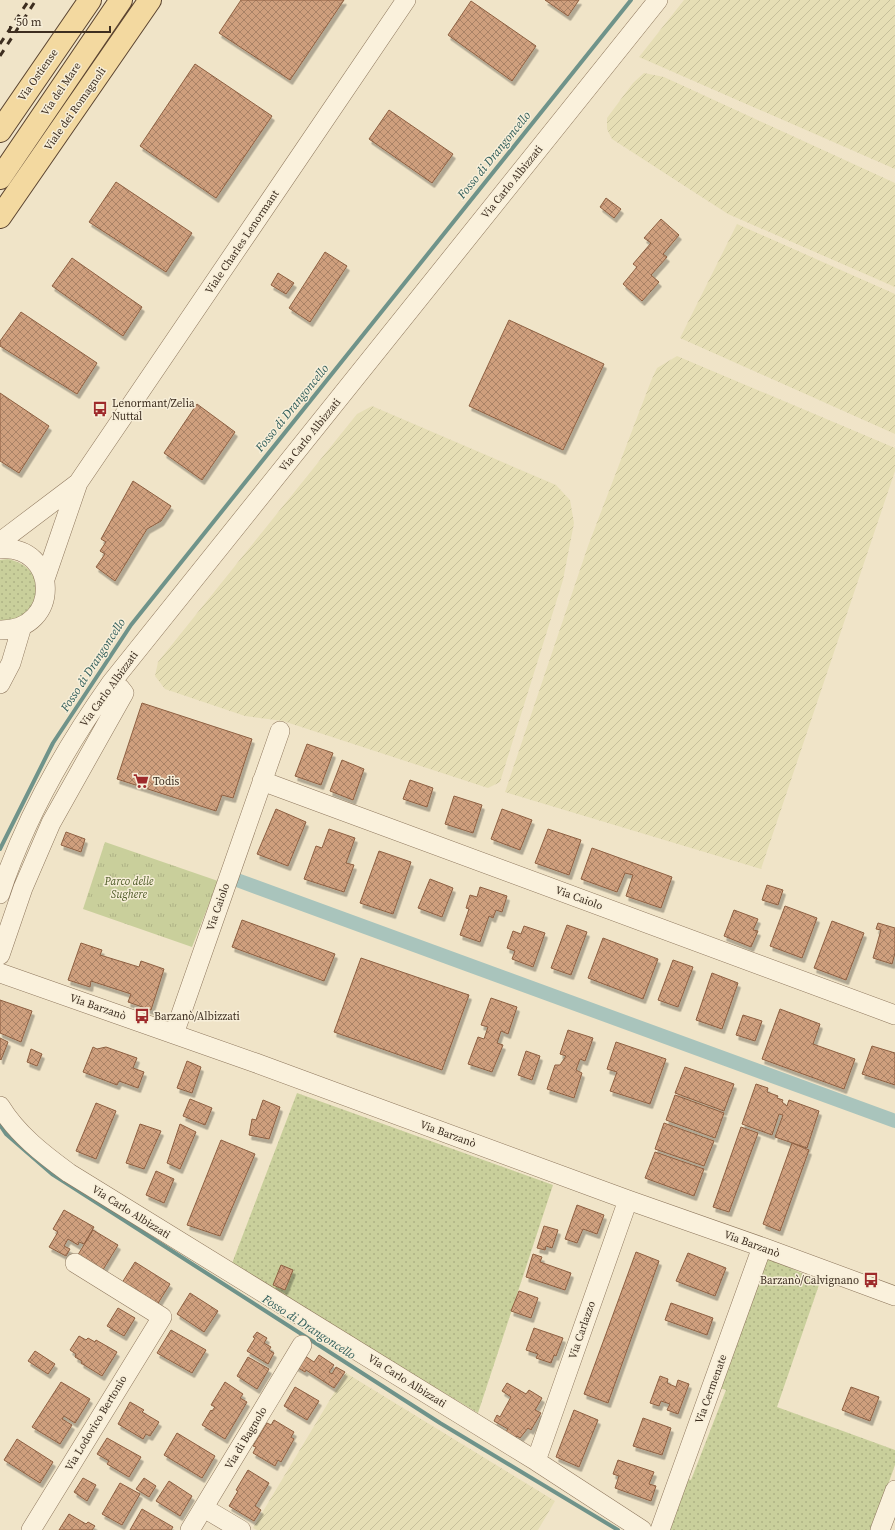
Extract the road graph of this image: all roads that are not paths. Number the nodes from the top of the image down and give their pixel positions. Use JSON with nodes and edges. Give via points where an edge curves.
{"nodes":[{"id":1,"x":90,"y":0,"type":"edge"},
{"id":2,"x":121,"y":0,"type":"edge"},
{"id":3,"x":150,"y":0,"type":"edge"},
{"id":4,"x":406,"y":0,"type":"edge"},
{"id":5,"x":658,"y":0,"type":"edge"},
{"id":6,"x":0,"y":130,"type":"edge"},
{"id":7,"x":0,"y":178,"type":"edge"},
{"id":8,"x":0,"y":217,"type":"edge"},
{"id":9,"x":78,"y":483,"type":"junction"},
{"id":10,"x":0,"y":542,"type":"edge"},
{"id":11,"x":0,"y":549,"type":"edge"},
{"id":12,"x":45,"y":579,"type":"junction"},
{"id":13,"x":22,"y":626,"type":"junction"},
{"id":14,"x":0,"y":630,"type":"edge"},
{"id":15,"x":111,"y":683,"type":"junction"},
{"id":16,"x":0,"y":684,"type":"edge"},
{"id":17,"x":280,"y":731,"type":"dead end"},
{"id":18,"x":262,"y":781,"type":"junction"},
{"id":19,"x":0,"y":894,"type":"edge"},
{"id":20,"x":0,"y":954,"type":"edge"},
{"id":21,"x":0,"y":972,"type":"edge"},
{"id":22,"x":895,"y":1015,"type":"edge"},
{"id":23,"x":174,"y":1034,"type":"junction"},
{"id":24,"x":0,"y":1106,"type":"edge"},
{"id":25,"x":628,"y":1200,"type":"junction"},
{"id":26,"x":762,"y":1247,"type":"junction"},
{"id":27,"x":75,"y":1263,"type":"dead end"},
{"id":28,"x":895,"y":1296,"type":"edge"},
{"id":29,"x":302,"y":1345,"type":"dead end"},
{"id":30,"x":536,"y":1461,"type":"junction"},
{"id":31,"x":895,"y":1490,"type":"edge"},
{"id":32,"x":204,"y":1508,"type":"junction"},
{"id":33,"x":31,"y":1530,"type":"edge"},
{"id":34,"x":190,"y":1530,"type":"edge"},
{"id":35,"x":241,"y":1530,"type":"edge"},
{"id":36,"x":642,"y":1530,"type":"edge"},
{"id":37,"x":660,"y":1530,"type":"edge"},
{"id":38,"x":880,"y":1530,"type":"edge"}],
"edges":[{"from":1,"to":6,"type":"main road","name":"Via Ostiense"},
{"from":2,"to":7,"type":"main road","name":"Via del Mare"},
{"from":3,"to":8,"type":"main road","name":"Viale dei Romagnoli"},
{"from":4,"to":9,"type":"street","name":"Viale Charles Lenormant"},
{"from":5,"to":15,"type":"street","name":"Via Carlo Albizzati"},
{"from":9,"to":10,"type":"street","name":"Viale Charles Lenormant"},
{"from":9,"to":12,"type":"street","name":"Viale Charles Lenormant"},
{"from":11,"to":12,"type":"street","via":[[21,551],[32,558]]},
{"from":12,"to":13,"type":"street","via":[[46,593],[42,607],[34,618]]},
{"from":13,"to":14,"type":"street"},
{"from":13,"to":16,"type":"street","via":[[11,663]]},
{"from":15,"to":19,"type":"street","name":"Via Carlo Albizzati","via":[[86,718],[40,797]]},
{"from":15,"to":20,"type":"street","via":[[124,694],[51,823],[23,888]]},
{"from":17,"to":18,"type":"street","name":"Via Caiolo"},
{"from":18,"to":22,"type":"street","name":"Via Caiolo"},
{"from":18,"to":23,"type":"street","name":"Via Caiolo"},
{"from":21,"to":23,"type":"street","name":"Via Barzanò"},
{"from":23,"to":25,"type":"street","name":"Via Barzanò"},
{"from":24,"to":30,"type":"street","name":"Via Carlo Albizzati","via":[[24,1136],[69,1173]]},
{"from":25,"to":26,"type":"street","name":"Via Barzanò"},
{"from":25,"to":30,"type":"street","name":"Via Carlazzo"},
{"from":26,"to":28,"type":"street","name":"Via Barzanò"},
{"from":26,"to":37,"type":"street","name":"Via Cermenate"},
{"from":27,"to":33,"type":"street","name":"Via Lodovico Bertonio","via":[[162,1317]]},
{"from":29,"to":32,"type":"street","name":"Via di Bagnolo"},
{"from":30,"to":36,"type":"street","name":"Via Carlo Albizzati"},
{"from":31,"to":38,"type":"street"},
{"from":32,"to":34,"type":"street","name":"Via di Bagnolo"},
{"from":32,"to":35,"type":"street"}]}
